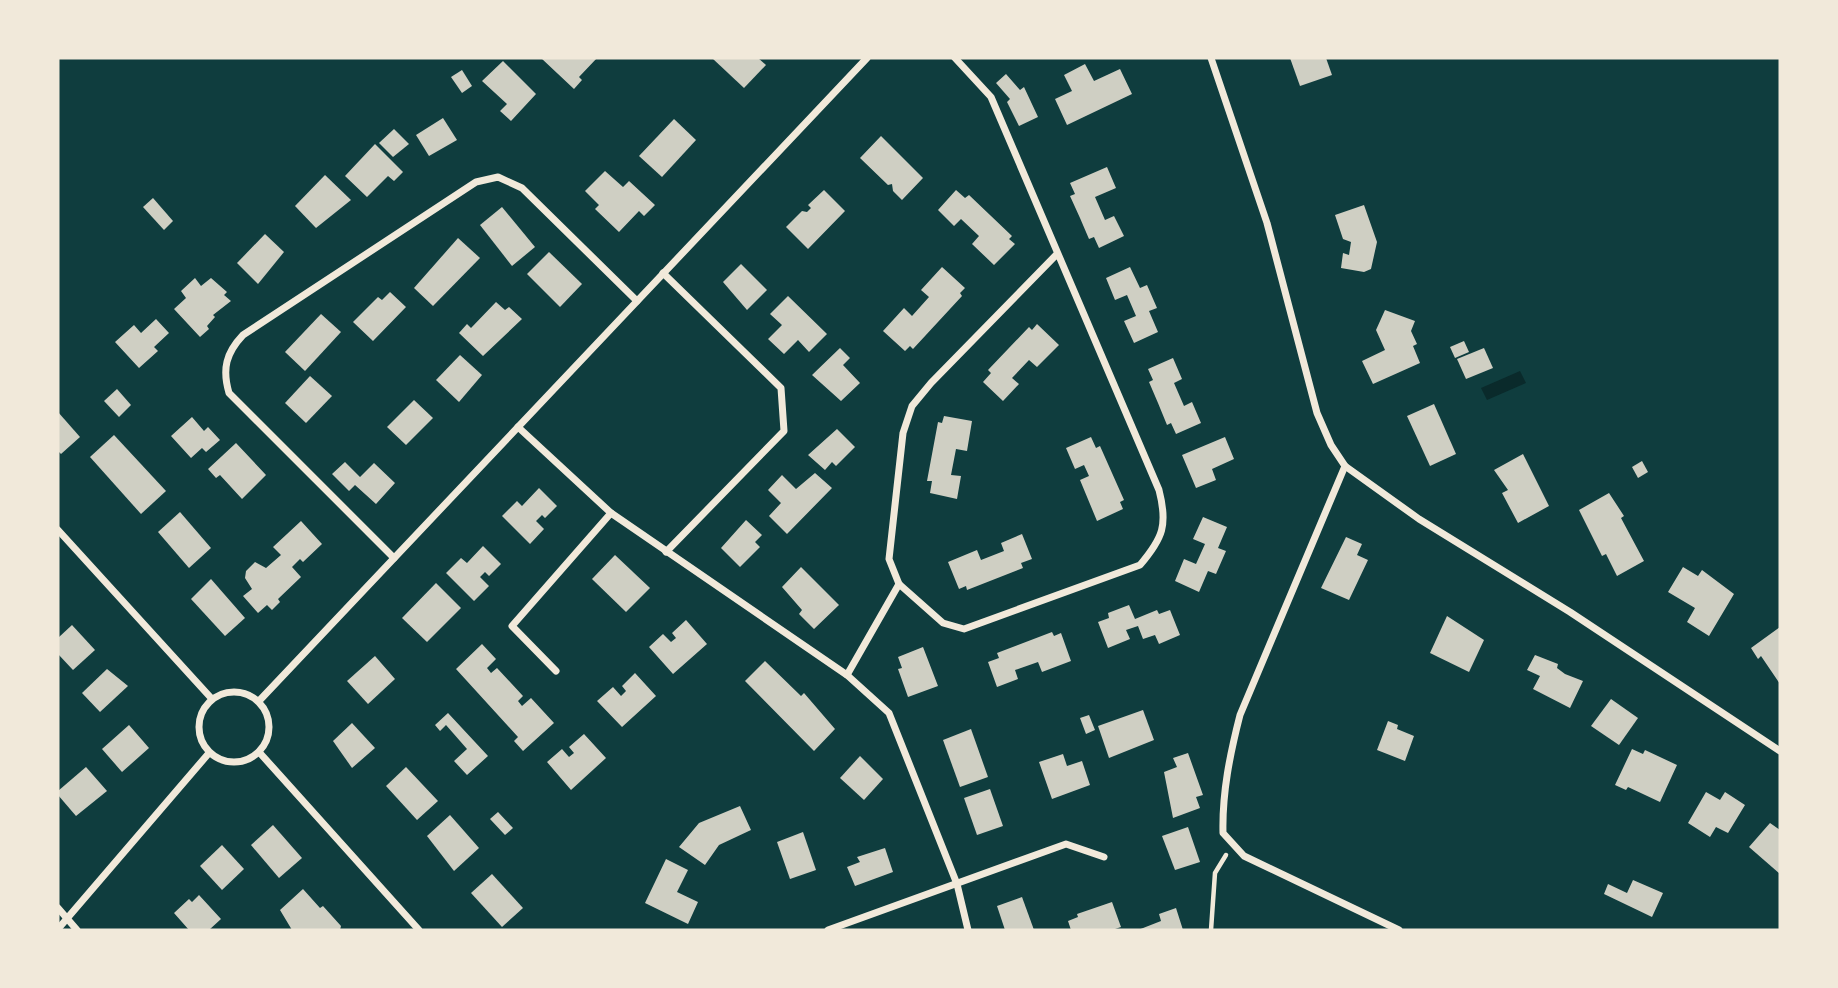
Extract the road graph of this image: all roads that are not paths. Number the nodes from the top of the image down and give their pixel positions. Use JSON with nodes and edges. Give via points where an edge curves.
{"nodes":[{"id":1,"x":867,"y":58,"type":"edge"},
{"id":2,"x":955,"y":58,"type":"edge"},
{"id":3,"x":1210,"y":58,"type":"edge"},
{"id":4,"x":1057,"y":254,"type":"junction"},
{"id":5,"x":663,"y":273,"type":"junction"},
{"id":6,"x":637,"y":301,"type":"junction"},
{"id":7,"x":518,"y":427,"type":"junction"},
{"id":8,"x":1345,"y":466,"type":"junction"},
{"id":9,"x":611,"y":513,"type":"junction"},
{"id":10,"x":58,"y":530,"type":"edge"},
{"id":11,"x":666,"y":552,"type":"junction"},
{"id":12,"x":394,"y":558,"type":"junction"},
{"id":13,"x":899,"y":584,"type":"junction"},
{"id":14,"x":556,"y":671,"type":"dead end"},
{"id":15,"x":847,"y":675,"type":"junction"},
{"id":16,"x":212,"y":699,"type":"junction"},
{"id":17,"x":259,"y":701,"type":"junction"},
{"id":18,"x":1780,"y":751,"type":"edge"},
{"id":19,"x":259,"y":752,"type":"junction"},
{"id":20,"x":209,"y":753,"type":"junction"},
{"id":21,"x":1104,"y":857,"type":"dead end"},
{"id":22,"x":957,"y":884,"type":"junction"},
{"id":23,"x":58,"y":908,"type":"edge"},
{"id":24,"x":66,"y":918,"type":"junction"},
{"id":25,"x":58,"y":929,"type":"edge"},
{"id":26,"x":78,"y":930,"type":"edge"},
{"id":27,"x":419,"y":930,"type":"edge"},
{"id":28,"x":828,"y":930,"type":"edge"},
{"id":29,"x":968,"y":930,"type":"edge"},
{"id":30,"x":1399,"y":930,"type":"edge"}],
"edges":[{"from":1,"to":5,"type":"street"},
{"from":2,"to":4,"type":"street","via":[[991,97]]},
{"from":3,"to":8,"type":"street","via":[[1267,223],[1317,413]]},
{"from":4,"to":13,"type":"street","via":[[912,406],[903,433],[889,559]]},
{"from":4,"to":13,"type":"street","via":[[1159,490],[1166,515],[1158,543],[1140,565],[964,629],[943,623]]},
{"from":5,"to":6,"type":"street"},
{"from":5,"to":11,"type":"street","via":[[781,388],[784,430]]},
{"from":6,"to":7,"type":"street"},
{"from":6,"to":12,"type":"street","via":[[522,188],[498,177],[476,182],[243,335],[226,362],[229,393]]},
{"from":7,"to":9,"type":"street"},
{"from":7,"to":12,"type":"street"},
{"from":8,"to":18,"type":"street","via":[[1419,519]]},
{"from":8,"to":30,"type":"street","via":[[1240,715],[1230,752],[1223,833],[1244,856]]},
{"from":9,"to":11,"type":"street"},
{"from":9,"to":14,"type":"street","via":[[512,626]]},
{"from":10,"to":16,"type":"street"},
{"from":11,"to":15,"type":"street"},
{"from":12,"to":17,"type":"street"},
{"from":13,"to":15,"type":"street"},
{"from":15,"to":22,"type":"street","via":[[889,713]]},
{"from":16,"to":17,"type":"street","via":[[230,691]]},
{"from":16,"to":20,"type":"street","via":[[199,719],[202,743]]},
{"from":17,"to":19,"type":"street","via":[[269,732]]},
{"from":19,"to":20,"type":"street","via":[[229,762]]},
{"from":19,"to":27,"type":"street"},
{"from":20,"to":24,"type":"street"},
{"from":21,"to":22,"type":"street","via":[[1066,844]]},
{"from":22,"to":28,"type":"street"},
{"from":22,"to":29,"type":"street"},
{"from":23,"to":24,"type":"street"},
{"from":24,"to":25,"type":"street"},
{"from":24,"to":26,"type":"street"}]}
